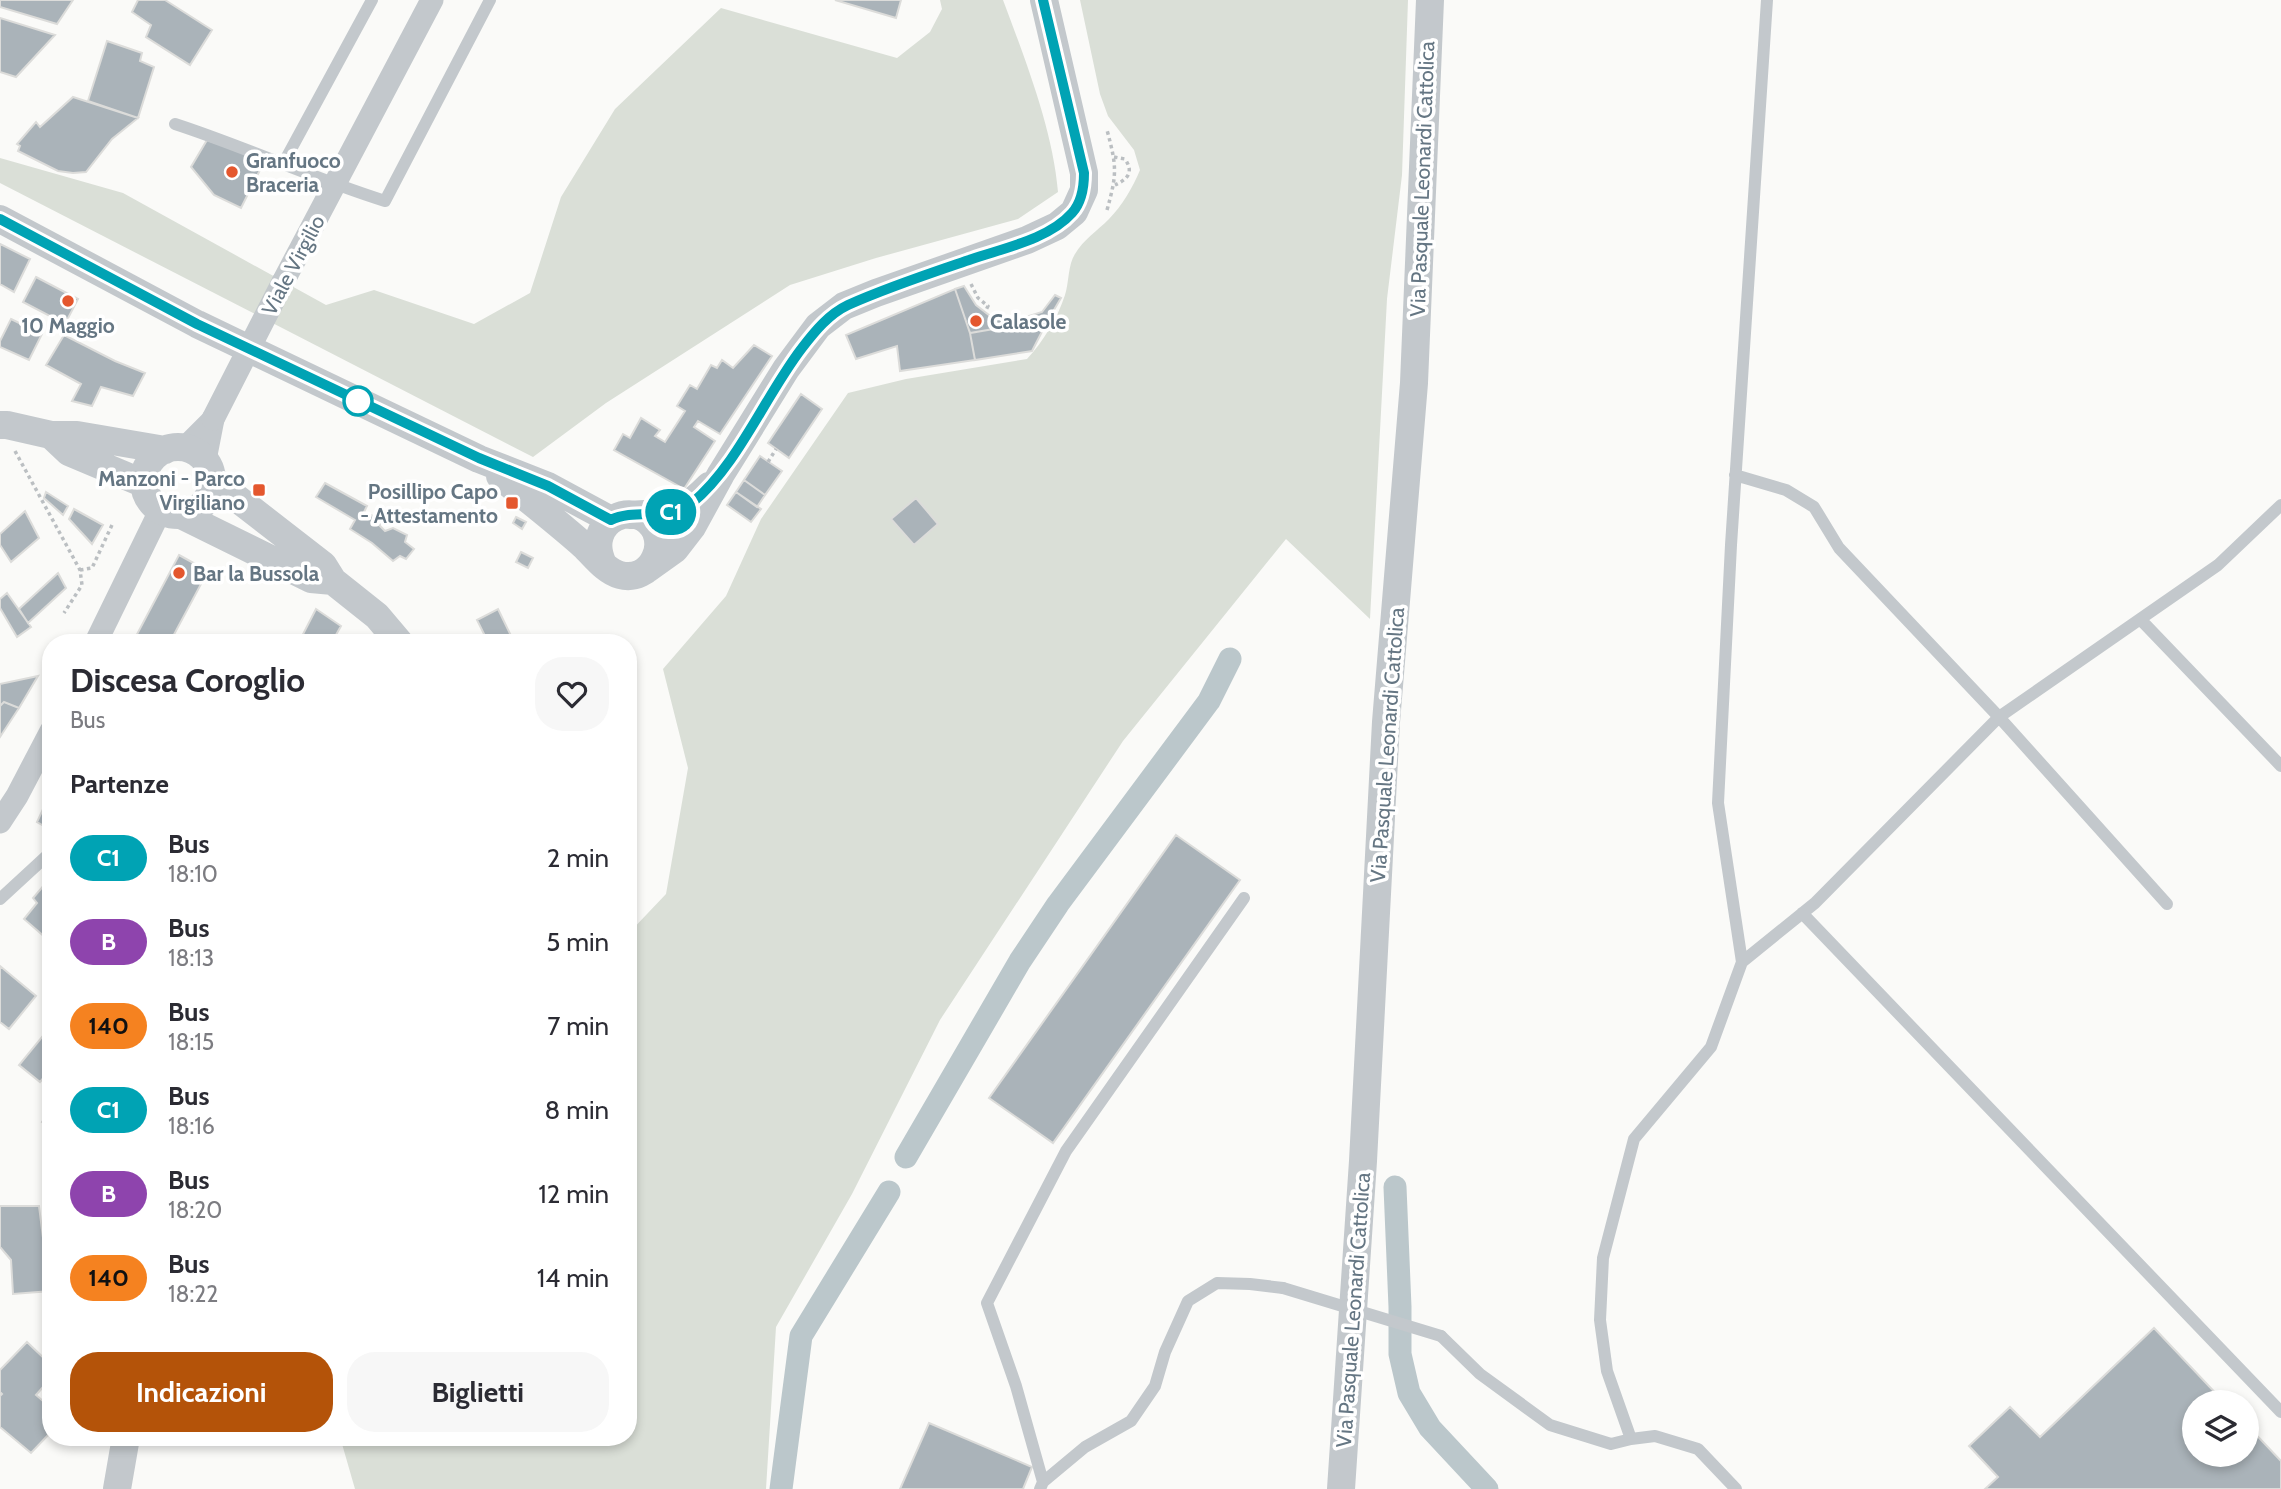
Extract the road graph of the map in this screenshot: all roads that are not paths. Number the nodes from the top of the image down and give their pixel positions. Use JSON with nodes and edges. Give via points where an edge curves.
{"nodes":[{"id":1,"x":372,"y":0,"type":"edge"},
{"id":2,"x":432,"y":0,"type":"edge"},
{"id":3,"x":490,"y":0,"type":"edge"},
{"id":4,"x":1044,"y":0,"type":"edge"},
{"id":5,"x":1430,"y":0,"type":"edge"},
{"id":6,"x":1767,"y":0,"type":"edge"},
{"id":7,"x":175,"y":124,"type":"dead end"},
{"id":8,"x":283,"y":164,"type":"junction"},
{"id":9,"x":336,"y":186,"type":"junction"},
{"id":10,"x":0,"y":219,"type":"edge"},
{"id":11,"x":51,"y":435,"type":"junction"},
{"id":12,"x":6,"y":436,"type":"edge"},
{"id":13,"x":479,"y":458,"type":"junction"},
{"id":14,"x":192,"y":459,"type":"junction"},
{"id":15,"x":721,"y":474,"type":"junction"},
{"id":16,"x":1735,"y":475,"type":"junction"},
{"id":17,"x":145,"y":484,"type":"junction"},
{"id":18,"x":2281,"y":505,"type":"edge"},
{"id":19,"x":171,"y":513,"type":"junction"},
{"id":20,"x":620,"y":517,"type":"junction"},
{"id":21,"x":603,"y":564,"type":"junction"},
{"id":22,"x":647,"y":569,"type":"junction"},
{"id":23,"x":333,"y":581,"type":"junction"},
{"id":24,"x":2140,"y":619,"type":"junction"},
{"id":25,"x":101,"y":634,"type":"edge"},
{"id":26,"x":392,"y":634,"type":"edge"},
{"id":27,"x":1999,"y":716,"type":"junction"},
{"id":28,"x":42,"y":748,"type":"edge"},
{"id":29,"x":2281,"y":766,"type":"edge"},
{"id":30,"x":0,"y":822,"type":"edge"},
{"id":31,"x":42,"y":860,"type":"edge"},
{"id":32,"x":1244,"y":898,"type":"dead end"},
{"id":33,"x":0,"y":899,"type":"edge"},
{"id":34,"x":2168,"y":904,"type":"dead end"},
{"id":35,"x":1802,"y":914,"type":"junction"},
{"id":36,"x":1742,"y":961,"type":"junction"},
{"id":37,"x":2281,"y":1412,"type":"edge"},
{"id":38,"x":1630,"y":1439,"type":"junction"},
{"id":39,"x":125,"y":1446,"type":"edge"},
{"id":40,"x":1042,"y":1486,"type":"edge"},
{"id":41,"x":117,"y":1489,"type":"edge"},
{"id":42,"x":1341,"y":1489,"type":"edge"},
{"id":43,"x":1736,"y":1489,"type":"edge"}],
"edges":[{"from":1,"to":8,"type":"lane"},
{"from":2,"to":9,"type":"street","name":"Viale Virgilio"},
{"from":3,"to":9,"type":"lane","via":[[385,201]]},
{"from":4,"to":15,"type":"street","via":[[1084,173],[1084,190],[1074,212],[1027,240],[844,306],[818,326],[786,369]]},
{"from":5,"to":42,"type":"street","name":"Via Pasquale Leonardi Cattolica","via":[[1414,383],[1386,722]]},
{"from":6,"to":16,"type":"lane"},
{"from":7,"to":8,"type":"lane"},
{"from":8,"to":9,"type":"lane"},
{"from":9,"to":14,"type":"street","name":"Viale Virgilio","bridge":true},
{"from":10,"to":13,"type":"street","via":[[197,324]]},
{"from":11,"to":12,"type":"street","via":[[7,425]]},
{"from":11,"to":14,"type":"street","via":[[77,435]]},
{"from":11,"to":17,"type":"street","via":[[69,452]]},
{"from":13,"to":20,"type":"street"},
{"from":13,"to":21,"type":"street"},
{"from":14,"to":17,"type":"street","via":[[155,456],[147,466]]},
{"from":14,"to":19,"type":"street","via":[[211,491],[197,510]]},
{"from":14,"to":23,"type":"street","via":[[323,565]]},
{"from":15,"to":20,"type":"street","via":[[690,505],[670,512]]},
{"from":15,"to":22,"type":"street","via":[[675,549]]},
{"from":16,"to":27,"type":"lane","via":[[1786,490],[1814,507],[1839,548]]},
{"from":16,"to":36,"type":"lane","via":[[1718,803]]},
{"from":17,"to":19,"type":"street","via":[[151,503]]},
{"from":18,"to":24,"type":"lane","via":[[2218,565]]},
{"from":19,"to":23,"type":"street","via":[[311,579]]},
{"from":19,"to":25,"type":"street"},
{"from":20,"to":21,"type":"street","via":[[598,535]]},
{"from":20,"to":22,"type":"street","via":[[640,517],[655,531],[658,551]]},
{"from":21,"to":22,"type":"street","via":[[628,576]]},
{"from":23,"to":26,"type":"street"},
{"from":24,"to":27,"type":"lane"},
{"from":24,"to":29,"type":"lane"},
{"from":27,"to":34,"type":"lane"},
{"from":27,"to":35,"type":"lane"},
{"from":28,"to":30,"type":"street"},
{"from":31,"to":33,"type":"lane"},
{"from":32,"to":40,"type":"lane","via":[[1066,1151],[987,1303],[1016,1386]]},
{"from":35,"to":36,"type":"lane"},
{"from":35,"to":37,"type":"lane"},
{"from":36,"to":38,"type":"lane","via":[[1711,1047],[1634,1139],[1603,1258],[1600,1320],[1607,1370]]},
{"from":38,"to":40,"type":"lane","bridge":true,"via":[[1611,1444],[1550,1425],[1480,1374],[1441,1336],[1283,1289],[1217,1283],[1188,1301],[1164,1352],[1155,1386],[1131,1421],[1085,1447]]},
{"from":38,"to":43,"type":"lane","via":[[1655,1436],[1698,1449]]},
{"from":39,"to":41,"type":"street"}]}
